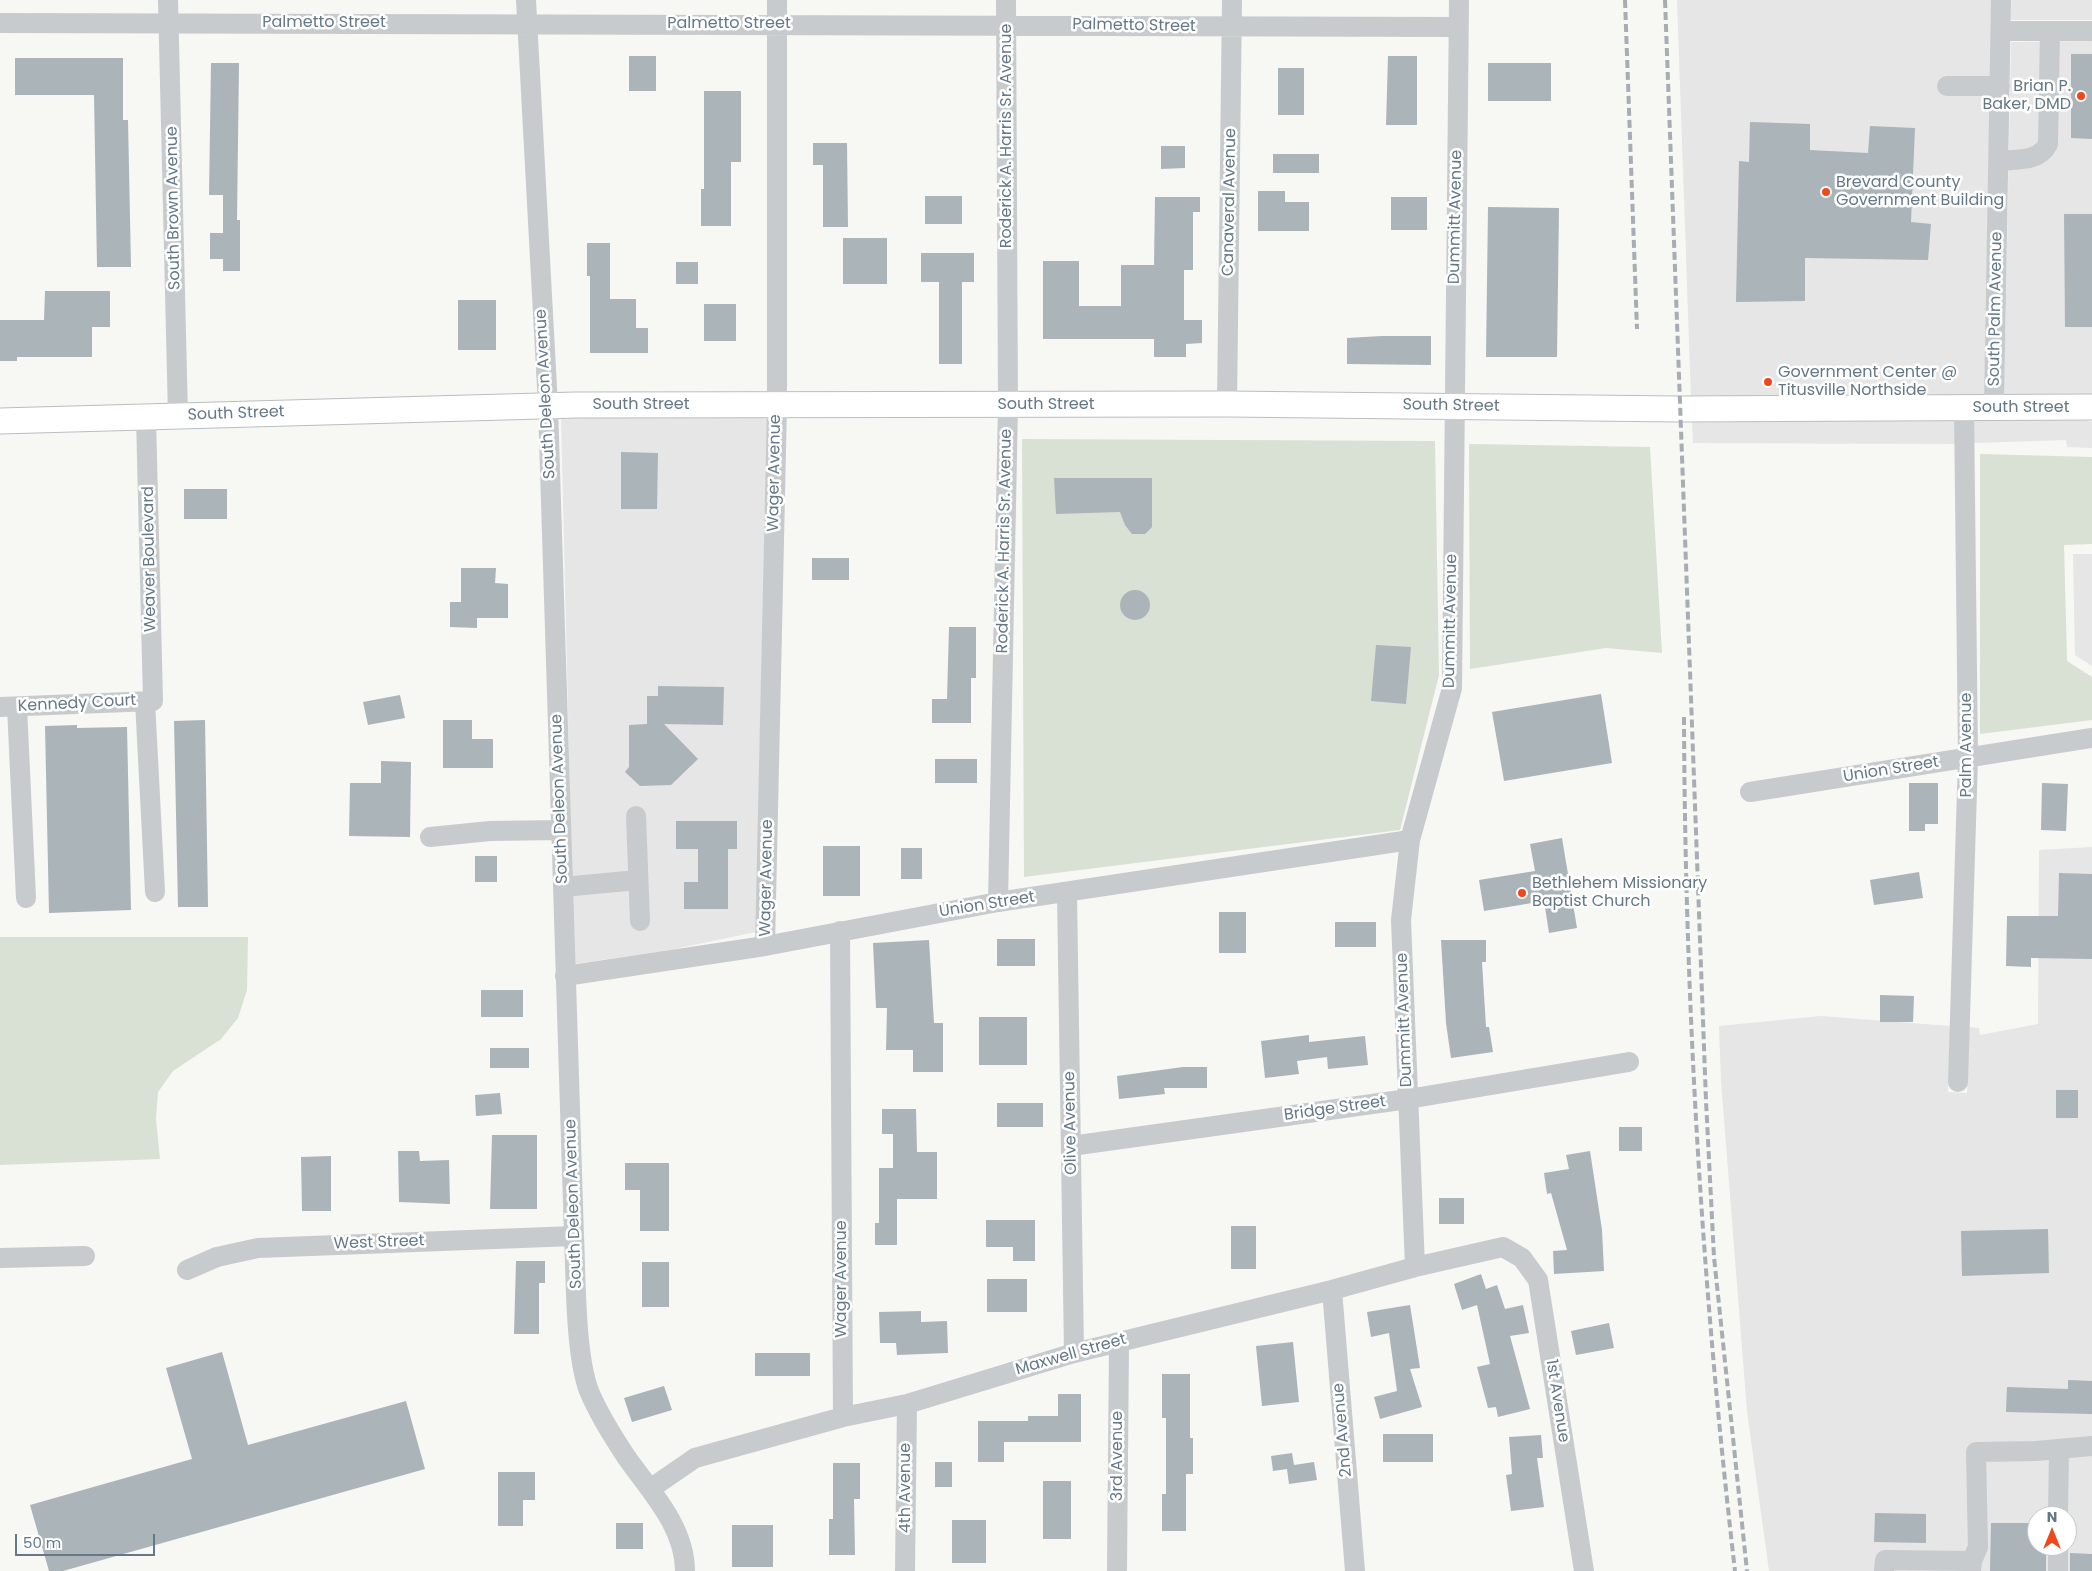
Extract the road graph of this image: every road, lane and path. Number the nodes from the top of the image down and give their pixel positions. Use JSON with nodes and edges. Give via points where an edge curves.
{"nodes":[{"id":1,"x":168,"y":0,"type":"edge"},
{"id":2,"x":526,"y":0,"type":"edge"},
{"id":3,"x":777,"y":0,"type":"edge"},
{"id":4,"x":1006,"y":0,"type":"edge"},
{"id":5,"x":1232,"y":0,"type":"edge"},
{"id":6,"x":1458,"y":0,"type":"edge"},
{"id":7,"x":2002,"y":0,"type":"edge"},
{"id":8,"x":0,"y":22,"type":"edge"},
{"id":9,"x":169,"y":22,"type":"junction"},
{"id":10,"x":526,"y":24,"type":"junction"},
{"id":11,"x":777,"y":25,"type":"junction"},
{"id":12,"x":1006,"y":25,"type":"junction"},
{"id":13,"x":1458,"y":27,"type":"junction"},
{"id":14,"x":1232,"y":28,"type":"junction"},
{"id":15,"x":2001,"y":31,"type":"junction"},
{"id":16,"x":2050,"y":31,"type":"junction"},
{"id":17,"x":2092,"y":31,"type":"edge"},
{"id":18,"x":1947,"y":86,"type":"dead end"},
{"id":19,"x":2000,"y":86,"type":"junction"},
{"id":20,"x":1999,"y":161,"type":"junction"},
{"id":21,"x":1227,"y":404,"type":"junction"},
{"id":22,"x":777,"y":405,"type":"junction"},
{"id":23,"x":1008,"y":405,"type":"junction"},
{"id":24,"x":548,"y":406,"type":"junction"},
{"id":25,"x":1453,"y":406,"type":"junction"},
{"id":26,"x":1964,"y":408,"type":"junction"},
{"id":27,"x":1994,"y":408,"type":"junction"},
{"id":28,"x":2088,"y":409,"type":"edge"},
{"id":29,"x":178,"y":416,"type":"junction"},
{"id":30,"x":146,"y":417,"type":"junction"},
{"id":31,"x":0,"y":421,"type":"edge"},
{"id":32,"x":149,"y":701,"type":"junction"},
{"id":33,"x":9,"y":707,"type":"edge"},
{"id":34,"x":2092,"y":738,"type":"edge"},
{"id":35,"x":1968,"y":758,"type":"junction"},
{"id":36,"x":1750,"y":792,"type":"dead end"},
{"id":37,"x":636,"y":816,"type":"dead end"},
{"id":38,"x":561,"y":830,"type":"junction"},
{"id":39,"x":430,"y":837,"type":"dead end"},
{"id":40,"x":1410,"y":840,"type":"junction"},
{"id":41,"x":637,"y":880,"type":"junction"},
{"id":42,"x":563,"y":887,"type":"junction"},
{"id":43,"x":155,"y":892,"type":"dead end"},
{"id":44,"x":1067,"y":892,"type":"junction"},
{"id":45,"x":26,"y":898,"type":"dead end"},
{"id":46,"x":998,"y":902,"type":"junction"},
{"id":47,"x":640,"y":922,"type":"dead end"},
{"id":48,"x":840,"y":931,"type":"junction"},
{"id":49,"x":765,"y":946,"type":"junction"},
{"id":50,"x":565,"y":976,"type":"junction"},
{"id":51,"x":1629,"y":1062,"type":"dead end"},
{"id":52,"x":1958,"y":1082,"type":"dead end"},
{"id":53,"x":1408,"y":1099,"type":"junction"},
{"id":54,"x":1071,"y":1146,"type":"junction"},
{"id":55,"x":574,"y":1236,"type":"junction"},
{"id":56,"x":1503,"y":1247,"type":"joint"},
{"id":57,"x":85,"y":1256,"type":"dead end"},
{"id":58,"x":0,"y":1258,"type":"edge"},
{"id":59,"x":1415,"y":1267,"type":"junction"},
{"id":60,"x":187,"y":1270,"type":"dead end"},
{"id":61,"x":1332,"y":1290,"type":"junction"},
{"id":62,"x":1119,"y":1342,"type":"junction"},
{"id":63,"x":1074,"y":1353,"type":"junction"},
{"id":64,"x":906,"y":1404,"type":"junction"},
{"id":65,"x":843,"y":1417,"type":"junction"},
{"id":66,"x":2092,"y":1446,"type":"edge"},
{"id":67,"x":2059,"y":1449,"type":"junction"},
{"id":68,"x":650,"y":1489,"type":"junction"},
{"id":69,"x":2058,"y":1506,"type":"edge"},
{"id":70,"x":2058,"y":1556,"type":"edge"},
{"id":71,"x":1918,"y":1566,"type":"edge"},
{"id":72,"x":1971,"y":1566,"type":"edge"},
{"id":73,"x":685,"y":1571,"type":"edge"},
{"id":74,"x":905,"y":1571,"type":"edge"},
{"id":75,"x":1117,"y":1571,"type":"edge"},
{"id":76,"x":1355,"y":1571,"type":"edge"},
{"id":77,"x":1584,"y":1571,"type":"edge"},
{"id":78,"x":1884,"y":1571,"type":"edge"},
{"id":79,"x":2058,"y":1571,"type":"edge"}],
"edges":[{"from":1,"to":9,"type":"street","name":"South Brown Avenue"},
{"from":2,"to":10,"type":"street","name":"South Deleon Avenue"},
{"from":3,"to":11,"type":"street","name":"Wager Avenue"},
{"from":4,"to":12,"type":"street","name":"Roderick A. Harris Sr. Avenue"},
{"from":5,"to":14,"type":"street","name":"Canaveral Avenue"},
{"from":6,"to":13,"type":"street","name":"Dummitt Avenue"},
{"from":7,"to":15,"type":"street","name":"South Palm Avenue"},
{"from":8,"to":9,"type":"street","name":"Palmetto Street"},
{"from":9,"to":10,"type":"street","name":"Palmetto Street"},
{"from":9,"to":29,"type":"street","name":"South Brown Avenue"},
{"from":10,"to":11,"type":"street","name":"Palmetto Street"},
{"from":10,"to":24,"type":"street","name":"South Deleon Avenue"},
{"from":11,"to":12,"type":"street","name":"Palmetto Street"},
{"from":11,"to":22,"type":"street","name":"Wager Avenue"},
{"from":12,"to":14,"type":"street","name":"Palmetto Street"},
{"from":12,"to":23,"type":"street","name":"Roderick A. Harris Sr. Avenue"},
{"from":13,"to":14,"type":"street","name":"Palmetto Street"},
{"from":13,"to":25,"type":"street","name":"Dummitt Avenue"},
{"from":14,"to":21,"type":"street","name":"Canaveral Avenue"},
{"from":15,"to":16,"type":"street"},
{"from":15,"to":19,"type":"street","name":"South Palm Avenue"},
{"from":16,"to":17,"type":"street"},
{"from":16,"to":20,"type":"street","via":[[2048,144],[2044,152],[2035,158]]},
{"from":18,"to":19,"type":"street"},
{"from":19,"to":20,"type":"street","name":"South Palm Avenue"},
{"from":20,"to":27,"type":"street","name":"South Palm Avenue"},
{"from":21,"to":23,"type":"main road","name":"South Street"},
{"from":21,"to":25,"type":"main road","name":"South Street"},
{"from":22,"to":23,"type":"main road","name":"South Street"},
{"from":22,"to":24,"type":"main road","name":"South Street"},
{"from":22,"to":49,"type":"street","name":"Wager Avenue"},
{"from":23,"to":46,"type":"street","name":"Roderick A. Harris Sr. Avenue"},
{"from":24,"to":29,"type":"main road","name":"South Street"},
{"from":24,"to":38,"type":"street","name":"South Deleon Avenue"},
{"from":25,"to":26,"type":"main road","name":"South Street"},
{"from":25,"to":40,"type":"street","name":"Dummitt Avenue","via":[[1452,688]]},
{"from":26,"to":27,"type":"main road","name":"South Street"},
{"from":26,"to":35,"type":"street","name":"Palm Avenue"},
{"from":27,"to":28,"type":"main road","name":"South Street"},
{"from":29,"to":30,"type":"main road","name":"South Street"},
{"from":30,"to":31,"type":"main road","name":"South Street"},
{"from":30,"to":32,"type":"street","name":"Weaver Boulevard"},
{"from":32,"to":33,"type":"street","name":"Kennedy Court"},
{"from":32,"to":43,"type":"street","name":"Weaver Boulevard"},
{"from":33,"to":45,"type":"street"},
{"from":34,"to":35,"type":"street","name":"Union Street"},
{"from":35,"to":36,"type":"street","name":"Union Street"},
{"from":35,"to":52,"type":"street","name":"Palm Avenue"},
{"from":37,"to":41,"type":"street"},
{"from":38,"to":39,"type":"street","via":[[490,831]]},
{"from":38,"to":42,"type":"street","name":"South Deleon Avenue"},
{"from":40,"to":44,"type":"street","name":"Union Street"},
{"from":40,"to":53,"type":"street","name":"Dummitt Avenue","via":[[1401,920]]},
{"from":41,"to":42,"type":"street"},
{"from":41,"to":47,"type":"street"},
{"from":42,"to":50,"type":"street","name":"South Deleon Avenue"},
{"from":44,"to":46,"type":"street","name":"Union Street"},
{"from":44,"to":54,"type":"street","name":"Olive Avenue"},
{"from":46,"to":48,"type":"street","name":"Union Street"},
{"from":48,"to":49,"type":"street","name":"Union Street"},
{"from":48,"to":65,"type":"street","name":"Wager Avenue"},
{"from":49,"to":50,"type":"street","name":"Union Street"},
{"from":50,"to":55,"type":"street","name":"South Deleon Avenue"},
{"from":51,"to":53,"type":"street","name":"Bridge Street"},
{"from":53,"to":54,"type":"street","name":"Bridge Street"},
{"from":53,"to":59,"type":"street","name":"Dummitt Avenue"},
{"from":54,"to":63,"type":"street","name":"Olive Avenue"},
{"from":55,"to":60,"type":"street","name":"West Street","via":[[258,1248],[217,1257]]},
{"from":55,"to":68,"type":"street","name":"South Deleon Avenue","via":[[581,1348],[588,1389],[609,1431]]},
{"from":56,"to":59,"type":"street","name":"Maxwell Street"},
{"from":56,"to":77,"type":"street","name":"1st Avenue","via":[[1522,1258],[1538,1280]]},
{"from":57,"to":58,"type":"street"},
{"from":59,"to":61,"type":"street","name":"Maxwell Street"},
{"from":61,"to":62,"type":"street","name":"Maxwell Street"},
{"from":61,"to":76,"type":"street","name":"2nd Avenue"},
{"from":62,"to":63,"type":"street","name":"Maxwell Street"},
{"from":62,"to":75,"type":"street","name":"3rd Avenue"},
{"from":63,"to":64,"type":"street","name":"Maxwell Street"},
{"from":64,"to":65,"type":"street","name":"Maxwell Street"},
{"from":64,"to":74,"type":"street","name":"4th Avenue"},
{"from":65,"to":68,"type":"street","name":"Maxwell Street","via":[[695,1458]]},
{"from":66,"to":67,"type":"street"},
{"from":67,"to":69,"type":"street"},
{"from":67,"to":72,"type":"street","via":[[1976,1452],[1978,1547]]},
{"from":68,"to":73,"type":"street","name":"South Deleon Avenue","via":[[676,1531],[685,1554]]},
{"from":70,"to":79,"type":"street"},
{"from":71,"to":72,"type":"street"},
{"from":71,"to":78,"type":"street","via":[[1885,1560]]}]}
